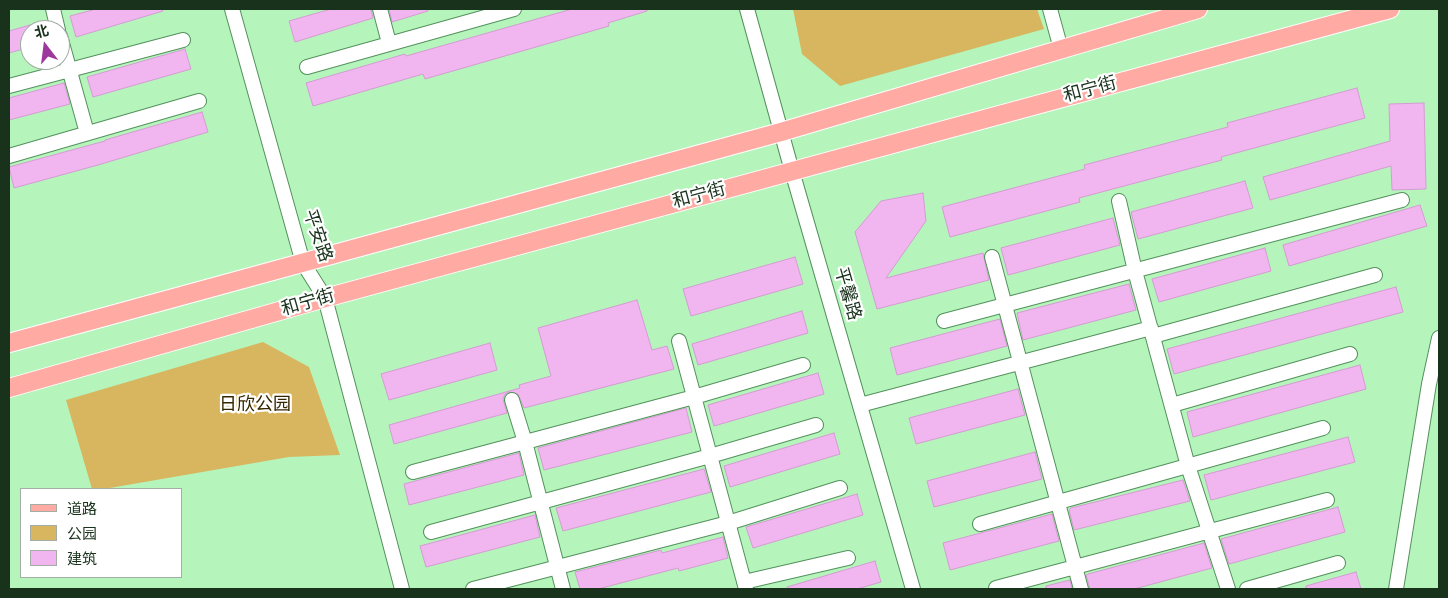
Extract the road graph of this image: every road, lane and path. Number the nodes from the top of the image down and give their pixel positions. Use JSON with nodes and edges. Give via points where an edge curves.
{"nodes":[{"id":1,"x":232,"y":9,"type":"edge"},
{"id":2,"x":380,"y":9,"type":"edge"},
{"id":3,"x":514,"y":9,"type":"edge"},
{"id":4,"x":748,"y":9,"type":"edge"},
{"id":5,"x":1050,"y":9,"type":"edge"},
{"id":6,"x":1198,"y":9,"type":"edge"},
{"id":7,"x":1390,"y":9,"type":"edge"},
{"id":8,"x":496,"y":11,"type":"edge"},
{"id":9,"x":183,"y":40,"type":"dead end"},
{"id":10,"x":389,"y":43,"type":"junction"},
{"id":11,"x":1061,"y":49,"type":"junction"},
{"id":12,"x":307,"y":67,"type":"dead end"},
{"id":13,"x":70,"y":69,"type":"edge"},
{"id":14,"x":65,"y":70,"type":"edge"},
{"id":15,"x":69,"y":70,"type":"edge"},
{"id":16,"x":9,"y":86,"type":"edge"},
{"id":17,"x":199,"y":101,"type":"dead end"},
{"id":18,"x":781,"y":132,"type":"junction"},
{"id":19,"x":87,"y":133,"type":"junction"},
{"id":20,"x":9,"y":156,"type":"edge"},
{"id":21,"x":792,"y":171,"type":"junction"},
{"id":22,"x":1402,"y":200,"type":"dead end"},
{"id":23,"x":1119,"y":201,"type":"dead end"},
{"id":24,"x":992,"y":257,"type":"dead end"},
{"id":25,"x":303,"y":263,"type":"junction"},
{"id":26,"x":1135,"y":270,"type":"junction"},
{"id":27,"x":1375,"y":275,"type":"dead end"},
{"id":28,"x":324,"y":298,"type":"junction"},
{"id":29,"x":1005,"y":304,"type":"junction"},
{"id":30,"x":944,"y":321,"type":"dead end"},
{"id":31,"x":1152,"y":332,"type":"junction"},
{"id":32,"x":1439,"y":338,"type":"edge"},
{"id":33,"x":678,"y":342,"type":"dead end"},
{"id":34,"x":9,"y":343,"type":"edge"},
{"id":35,"x":1350,"y":354,"type":"dead end"},
{"id":36,"x":1021,"y":362,"type":"junction"},
{"id":37,"x":803,"y":365,"type":"dead end"},
{"id":38,"x":9,"y":388,"type":"edge"},
{"id":39,"x":694,"y":397,"type":"junction"},
{"id":40,"x":512,"y":400,"type":"dead end"},
{"id":41,"x":860,"y":405,"type":"junction"},
{"id":42,"x":1172,"y":405,"type":"junction"},
{"id":43,"x":816,"y":425,"type":"dead end"},
{"id":44,"x":1323,"y":428,"type":"dead end"},
{"id":45,"x":525,"y":442,"type":"junction"},
{"id":46,"x":710,"y":456,"type":"junction"},
{"id":47,"x":1188,"y":466,"type":"junction"},
{"id":48,"x":412,"y":472,"type":"dead end"},
{"id":49,"x":840,"y":488,"type":"dead end"},
{"id":50,"x":1327,"y":500,"type":"dead end"},
{"id":51,"x":540,"y":502,"type":"junction"},
{"id":52,"x":1058,"y":503,"type":"junction"},
{"id":53,"x":728,"y":523,"type":"junction"},
{"id":54,"x":980,"y":524,"type":"dead end"},
{"id":55,"x":1210,"y":531,"type":"junction"},
{"id":56,"x":430,"y":532,"type":"dead end"},
{"id":57,"x":848,"y":558,"type":"dead end"},
{"id":58,"x":1338,"y":563,"type":"dead end"},
{"id":59,"x":557,"y":567,"type":"junction"},
{"id":60,"x":1075,"y":567,"type":"junction"},
{"id":61,"x":745,"y":586,"type":"edge"},
{"id":62,"x":996,"y":588,"type":"edge"},
{"id":63,"x":402,"y":589,"type":"edge"},
{"id":64,"x":473,"y":589,"type":"edge"},
{"id":65,"x":563,"y":589,"type":"edge"},
{"id":66,"x":913,"y":589,"type":"edge"},
{"id":67,"x":1080,"y":589,"type":"edge"},
{"id":68,"x":1228,"y":589,"type":"edge"},
{"id":69,"x":1246,"y":589,"type":"edge"},
{"id":70,"x":1396,"y":589,"type":"edge"}],
"edges":[{"from":1,"to":25,"type":"street","name":"平安路"},
{"from":2,"to":10,"type":"street"},
{"from":3,"to":8,"type":"street"},
{"from":4,"to":18,"type":"street","name":"平馨路"},
{"from":5,"to":11,"type":"street"},
{"from":6,"to":11,"type":"main road"},
{"from":7,"to":21,"type":"main road","name":"和宁街"},
{"from":8,"to":10,"type":"street"},
{"from":9,"to":13,"type":"street"},
{"from":10,"to":12,"type":"street"},
{"from":11,"to":18,"type":"main road"},
{"from":14,"to":16,"type":"street"},
{"from":15,"to":19,"type":"street"},
{"from":17,"to":19,"type":"street"},
{"from":18,"to":21,"type":"street","name":"平馨路"},
{"from":18,"to":25,"type":"main road"},
{"from":19,"to":20,"type":"street"},
{"from":21,"to":28,"type":"main road","name":"和宁街"},
{"from":21,"to":41,"type":"street","name":"平馨路"},
{"from":22,"to":26,"type":"street"},
{"from":23,"to":26,"type":"street"},
{"from":24,"to":29,"type":"street"},
{"from":25,"to":28,"type":"street","name":"平安路"},
{"from":25,"to":34,"type":"main road"},
{"from":26,"to":29,"type":"street"},
{"from":26,"to":31,"type":"street"},
{"from":27,"to":31,"type":"street"},
{"from":28,"to":38,"type":"main road","name":"和宁街"},
{"from":28,"to":63,"type":"street","name":"平安路"},
{"from":29,"to":30,"type":"street"},
{"from":29,"to":36,"type":"street"},
{"from":31,"to":36,"type":"street"},
{"from":31,"to":42,"type":"street"},
{"from":32,"to":70,"type":"street"},
{"from":33,"to":39,"type":"street"},
{"from":35,"to":42,"type":"street"},
{"from":36,"to":41,"type":"street"},
{"from":36,"to":52,"type":"street"},
{"from":37,"to":39,"type":"street"},
{"from":39,"to":45,"type":"street"},
{"from":39,"to":46,"type":"street"},
{"from":40,"to":45,"type":"street"},
{"from":41,"to":66,"type":"street","name":"平馨路"},
{"from":42,"to":47,"type":"street"},
{"from":43,"to":46,"type":"street"},
{"from":44,"to":47,"type":"street"},
{"from":45,"to":48,"type":"street"},
{"from":45,"to":51,"type":"street"},
{"from":46,"to":51,"type":"street"},
{"from":46,"to":53,"type":"street"},
{"from":47,"to":52,"type":"street"},
{"from":47,"to":55,"type":"street"},
{"from":49,"to":53,"type":"street"},
{"from":50,"to":55,"type":"street"},
{"from":51,"to":56,"type":"street"},
{"from":51,"to":59,"type":"street"},
{"from":52,"to":54,"type":"street"},
{"from":52,"to":60,"type":"street"},
{"from":53,"to":59,"type":"street"},
{"from":53,"to":61,"type":"street"},
{"from":55,"to":60,"type":"street"},
{"from":55,"to":68,"type":"street"},
{"from":57,"to":61,"type":"street"},
{"from":58,"to":69,"type":"street"},
{"from":59,"to":64,"type":"street"},
{"from":59,"to":65,"type":"street"},
{"from":60,"to":62,"type":"street"},
{"from":60,"to":67,"type":"street"}]}
